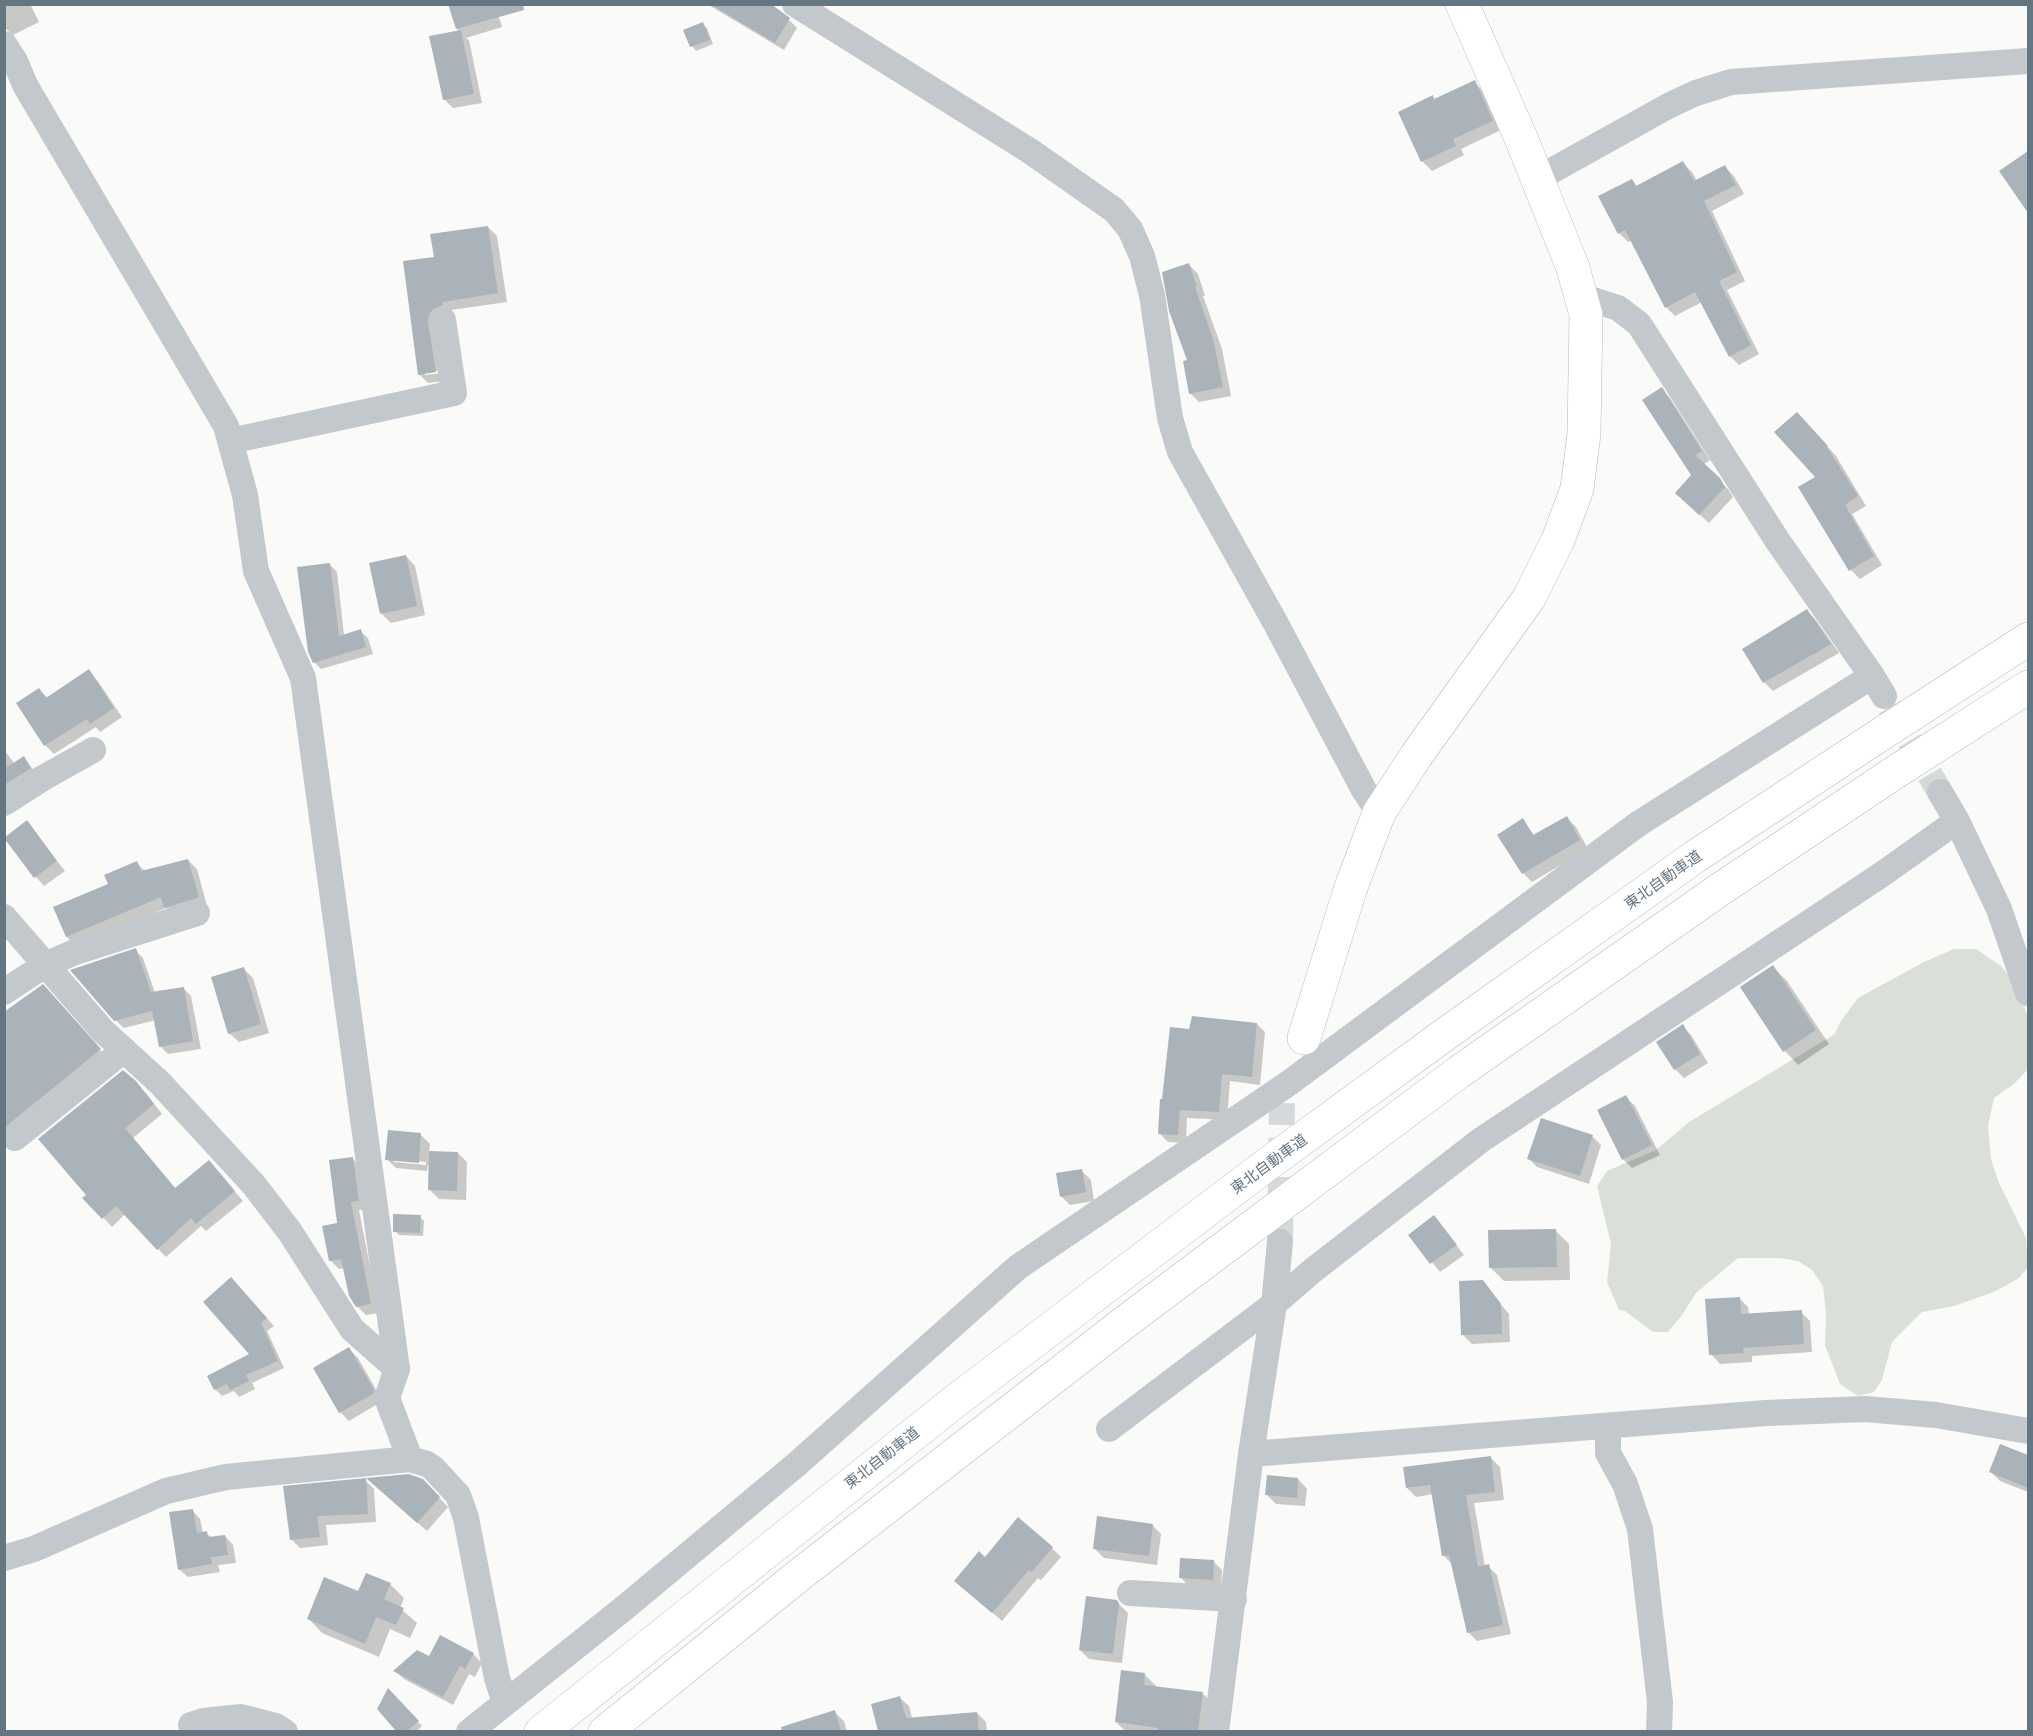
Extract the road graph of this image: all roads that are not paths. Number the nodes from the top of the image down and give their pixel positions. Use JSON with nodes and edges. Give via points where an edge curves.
{"nodes":[{"id":1,"x":795,"y":4,"type":"edge"},
{"id":2,"x":1462,"y":4,"type":"edge"},
{"id":3,"x":4,"y":44,"type":"edge"},
{"id":4,"x":2028,"y":61,"type":"edge"},
{"id":5,"x":1538,"y":179,"type":"junction"},
{"id":6,"x":1581,"y":296,"type":"junction"},
{"id":7,"x":443,"y":320,"type":"dead end"},
{"id":8,"x":230,"y":441,"type":"junction"},
{"id":9,"x":2028,"y":639,"type":"edge"},
{"id":10,"x":2028,"y":687,"type":"edge"},
{"id":11,"x":93,"y":750,"type":"dead end"},
{"id":12,"x":1940,"y":792,"type":"tunnel mouth"},
{"id":13,"x":4,"y":803,"type":"edge"},
{"id":14,"x":1379,"y":813,"type":"junction"},
{"id":15,"x":1957,"y":821,"type":"junction"},
{"id":16,"x":197,"y":913,"type":"dead end"},
{"id":17,"x":4,"y":917,"type":"edge"},
{"id":18,"x":45,"y":965,"type":"junction"},
{"id":19,"x":4,"y":992,"type":"edge"},
{"id":20,"x":2028,"y":993,"type":"edge"},
{"id":21,"x":1304,"y":1038,"type":"joint"},
{"id":22,"x":124,"y":1050,"type":"junction"},
{"id":23,"x":1286,"y":1093,"type":"junction"},
{"id":24,"x":15,"y":1138,"type":"dead end"},
{"id":25,"x":1280,"y":1242,"type":"tunnel mouth"},
{"id":26,"x":1275,"y":1304,"type":"junction"},
{"id":27,"x":397,"y":1369,"type":"junction"},
{"id":28,"x":1608,"y":1426,"type":"junction"},
{"id":29,"x":1109,"y":1429,"type":"dead end"},
{"id":30,"x":2028,"y":1431,"type":"edge"},
{"id":31,"x":1251,"y":1454,"type":"junction"},
{"id":32,"x":410,"y":1459,"type":"junction"},
{"id":33,"x":4,"y":1558,"type":"edge"},
{"id":34,"x":1130,"y":1593,"type":"dead end"},
{"id":35,"x":1234,"y":1599,"type":"junction"},
{"id":36,"x":505,"y":1703,"type":"junction"},
{"id":37,"x":191,"y":1725,"type":"dead end"},
{"id":38,"x":472,"y":1730,"type":"edge"},
{"id":39,"x":285,"y":1731,"type":"edge"},
{"id":40,"x":541,"y":1731,"type":"edge"},
{"id":41,"x":605,"y":1731,"type":"edge"},
{"id":42,"x":1216,"y":1731,"type":"edge"},
{"id":43,"x":1659,"y":1731,"type":"edge"}],
"edges":[{"from":1,"to":14,"type":"street","via":[[1030,151],[1114,210],[1130,229],[1152,295],[1170,418],[1180,452]]},
{"from":2,"to":5,"type":"main road"},
{"from":3,"to":8,"type":"street","via":[[95,206],[205,388]]},
{"from":4,"to":5,"type":"street","via":[[1731,82],[1670,105]]},
{"from":5,"to":6,"type":"main road"},
{"from":6,"to":14,"type":"main road","via":[[1586,315],[1584,434],[1577,489],[1558,540],[1529,598]]},
{"from":6,"to":23,"type":"street","via":[[1618,308],[1639,324],[1777,540],[1878,686],[1638,824]]},
{"from":7,"to":8,"type":"street","via":[[454,393]]},
{"from":8,"to":27,"type":"street","via":[[245,495],[256,571],[303,678]]},
{"from":9,"to":40,"type":"main road","name":"東北自動車道","via":[[1696,856],[1294,1144],[954,1401]]},
{"from":10,"to":41,"type":"main road","via":[[1722,888],[1459,1072],[1132,1316]]},
{"from":11,"to":13,"type":"street"},
{"from":12,"to":15,"type":"street"},
{"from":14,"to":21,"type":"main road","via":[[1351,887]]},
{"from":15,"to":20,"type":"street","via":[[1999,909]]},
{"from":15,"to":26,"type":"street","via":[[1481,1140]]},
{"from":16,"to":18,"type":"street"},
{"from":17,"to":18,"type":"street"},
{"from":18,"to":19,"type":"street"},
{"from":18,"to":22,"type":"street"},
{"from":21,"to":23,"type":"street"},
{"from":22,"to":24,"type":"street"},
{"from":22,"to":27,"type":"street","via":[[254,1185],[290,1232],[352,1329]]},
{"from":23,"to":36,"type":"street","via":[[1018,1267],[797,1464]]},
{"from":25,"to":26,"type":"street"},
{"from":26,"to":29,"type":"street"},
{"from":26,"to":31,"type":"street"},
{"from":27,"to":32,"type":"street","via":[[387,1398]]},
{"from":28,"to":30,"type":"street","via":[[1864,1409],[1936,1415]]},
{"from":28,"to":31,"type":"street"},
{"from":28,"to":43,"type":"street","via":[[1608,1453],[1625,1484],[1640,1529],[1660,1702]]},
{"from":31,"to":35,"type":"street"},
{"from":32,"to":33,"type":"street","via":[[226,1477],[166,1491]]},
{"from":32,"to":36,"type":"street","via":[[433,1468],[458,1496]]},
{"from":34,"to":35,"type":"street"},
{"from":35,"to":42,"type":"street"},
{"from":36,"to":38,"type":"street"},
{"from":37,"to":39,"type":"street","via":[[241,1717]]}]}
